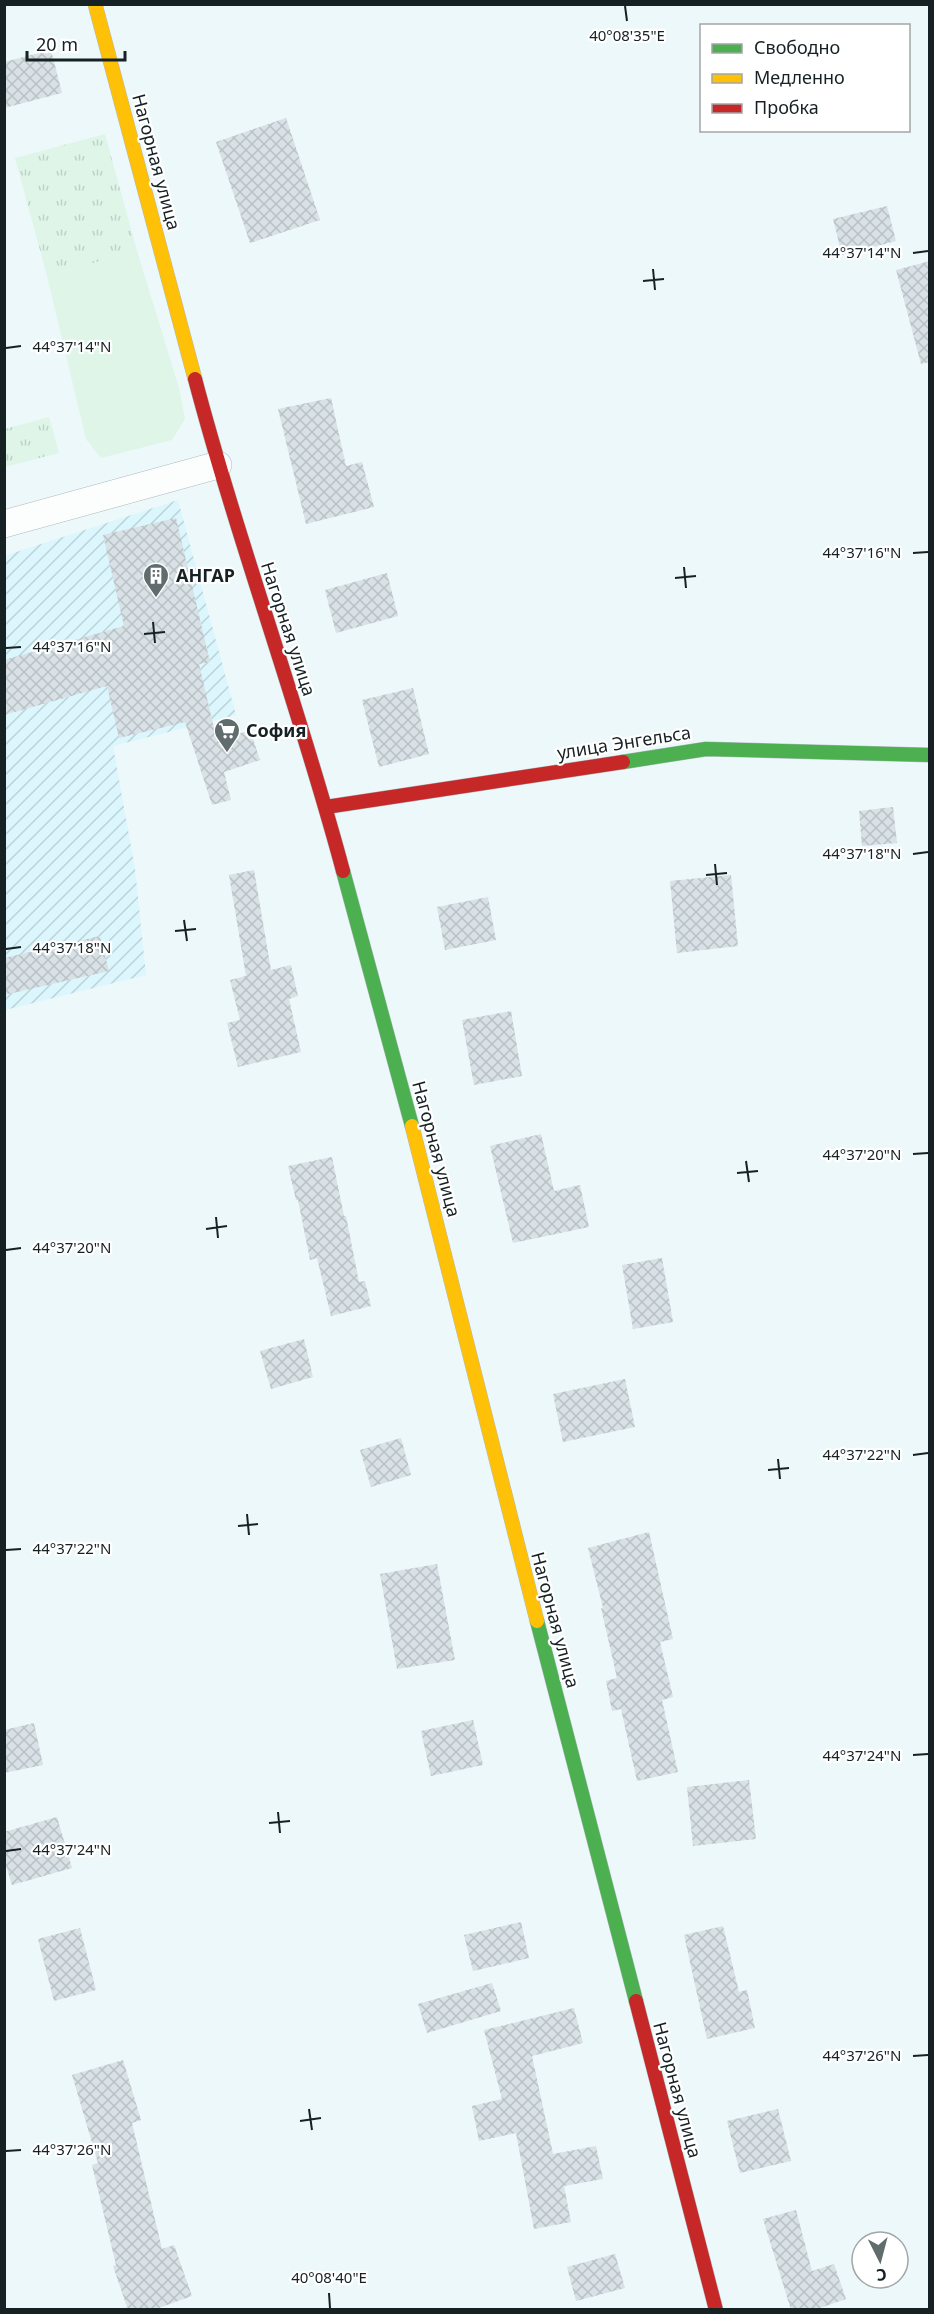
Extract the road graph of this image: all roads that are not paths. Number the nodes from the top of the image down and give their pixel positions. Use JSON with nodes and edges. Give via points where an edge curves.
{"nodes":[{"id":1,"x":95,"y":4,"type":"edge"},
{"id":2,"x":218,"y":465,"type":"junction"},
{"id":3,"x":4,"y":524,"type":"edge"},
{"id":4,"x":930,"y":755,"type":"edge"},
{"id":5,"x":326,"y":807,"type":"junction"},
{"id":6,"x":716,"y":2310,"type":"edge"}],
"edges":[{"from":1,"to":2,"type":"street","name":"Нагорная улица"},
{"from":2,"to":3,"type":"street"},
{"from":2,"to":5,"type":"street","name":"Нагорная улица"},
{"from":4,"to":5,"type":"street","name":"улица Энгельса","via":[[706,749]]},
{"from":5,"to":6,"type":"street","name":"Нагорная улица"}]}
